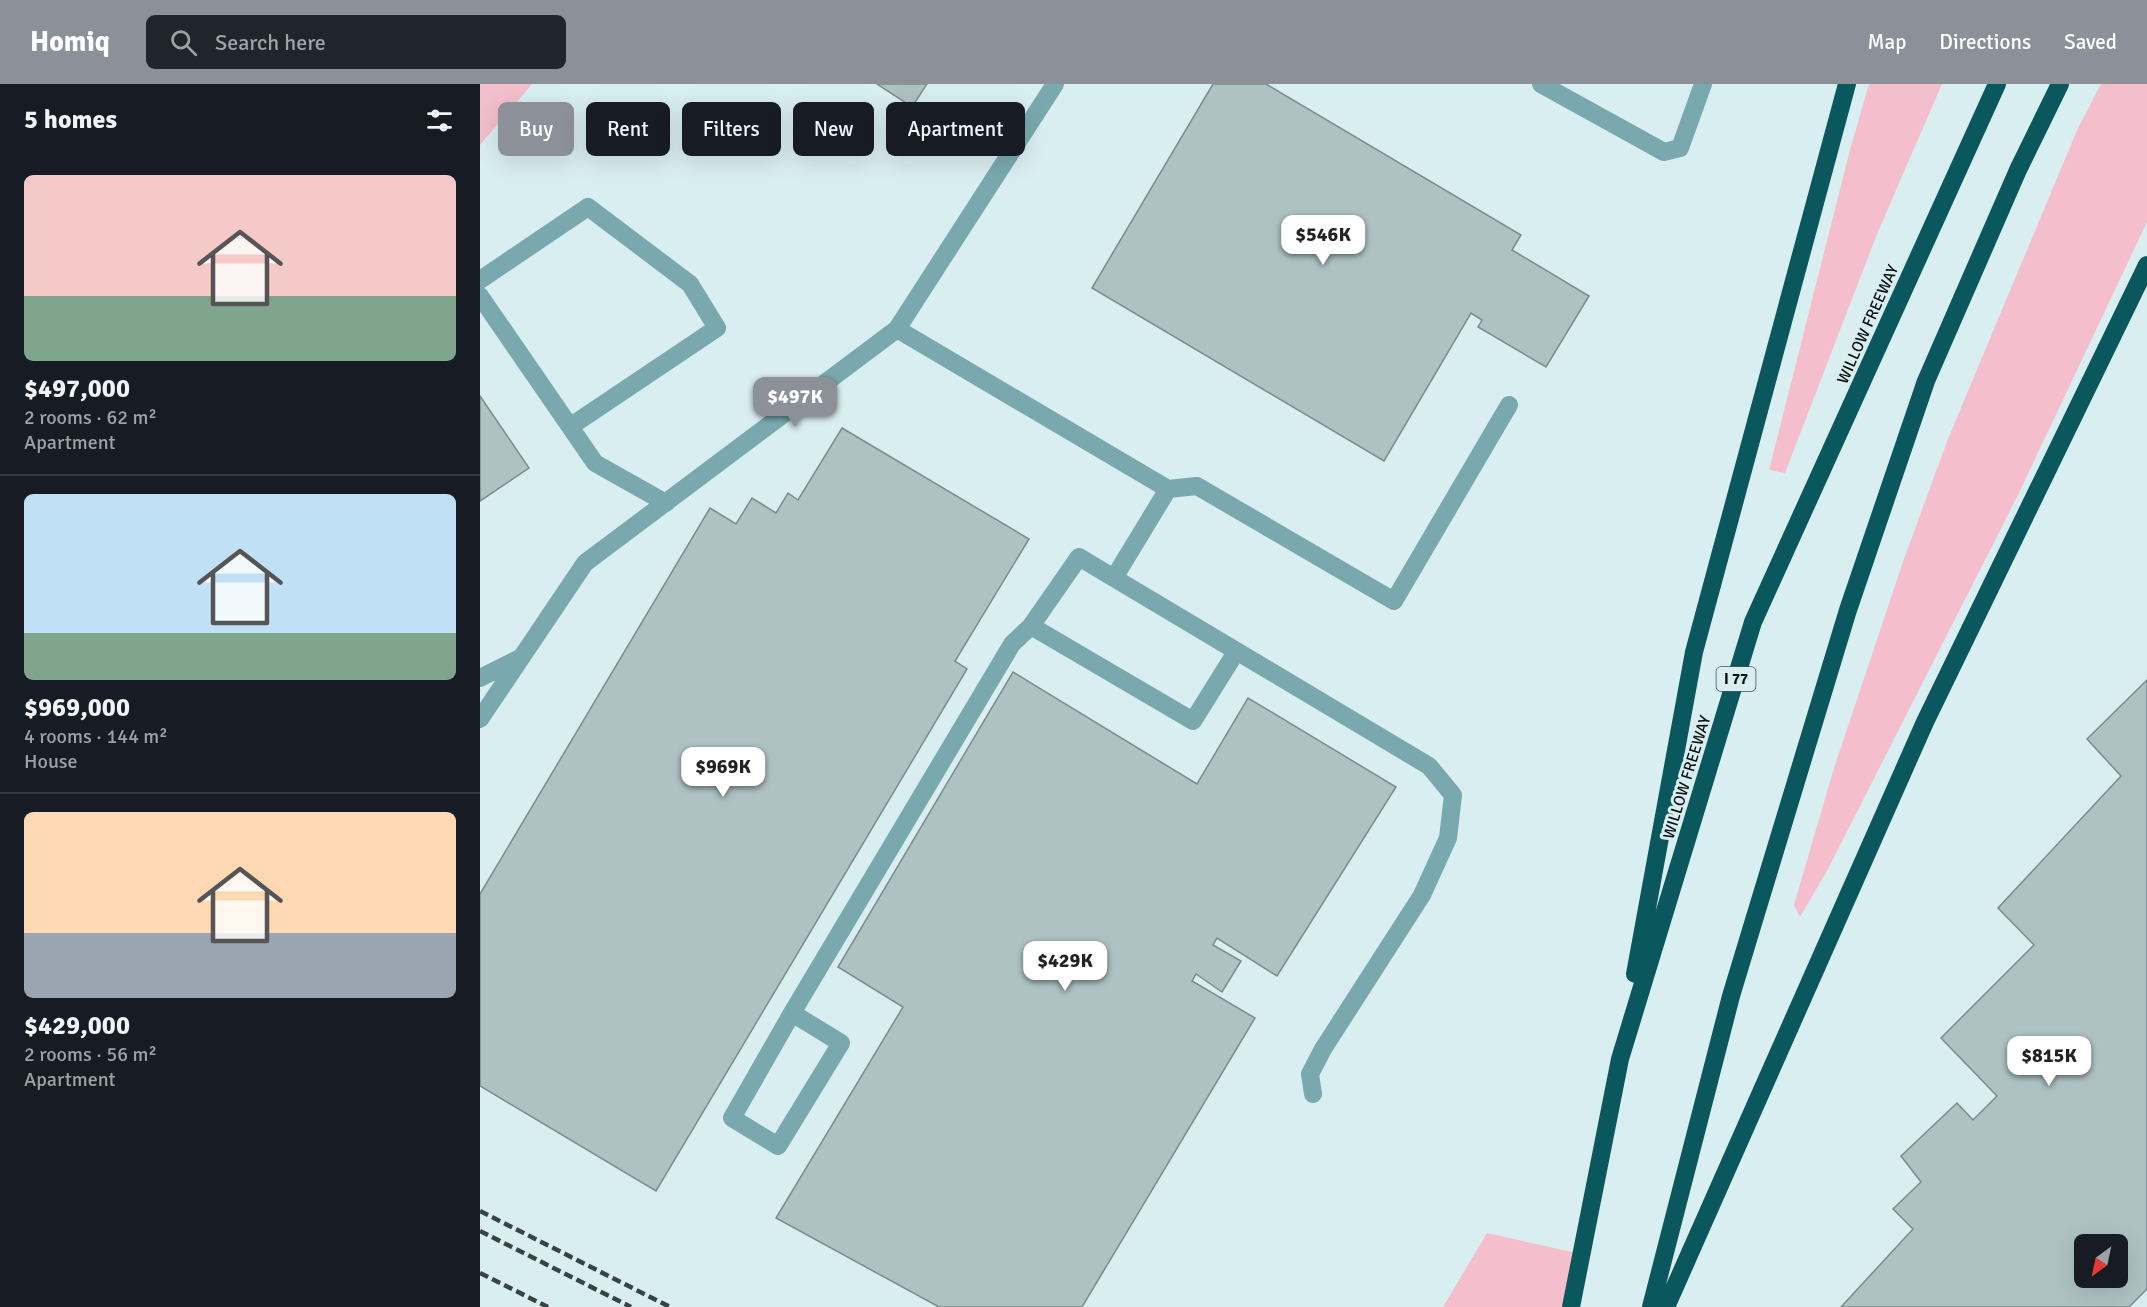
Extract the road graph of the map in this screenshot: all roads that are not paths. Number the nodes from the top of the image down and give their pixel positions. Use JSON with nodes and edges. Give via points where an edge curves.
{"nodes":[{"id":1,"x":1055,"y":84,"type":"edge"},
{"id":2,"x":1541,"y":84,"type":"edge"},
{"id":3,"x":1703,"y":84,"type":"edge"},
{"id":4,"x":1847,"y":84,"type":"edge"},
{"id":5,"x":1997,"y":84,"type":"edge"},
{"id":6,"x":2060,"y":84,"type":"edge"},
{"id":7,"x":2147,"y":265,"type":"edge"},
{"id":8,"x":480,"y":280,"type":"edge"},
{"id":9,"x":480,"y":296,"type":"edge"},
{"id":10,"x":897,"y":329,"type":"junction"},
{"id":11,"x":1509,"y":405,"type":"dead end"},
{"id":12,"x":571,"y":426,"type":"junction"},
{"id":13,"x":1168,"y":489,"type":"junction"},
{"id":14,"x":666,"y":503,"type":"junction"},
{"id":15,"x":1114,"y":578,"type":"junction"},
{"id":16,"x":1031,"y":627,"type":"junction"},
{"id":17,"x":1236,"y":652,"type":"junction"},
{"id":18,"x":522,"y":657,"type":"junction"},
{"id":19,"x":480,"y":678,"type":"edge"},
{"id":20,"x":480,"y":719,"type":"edge"},
{"id":21,"x":792,"y":1013,"type":"junction"},
{"id":22,"x":1620,"y":1059,"type":"junction"},
{"id":23,"x":1313,"y":1094,"type":"dead end"},
{"id":24,"x":1571,"y":1307,"type":"edge"},
{"id":25,"x":1651,"y":1307,"type":"edge"},
{"id":26,"x":1666,"y":1307,"type":"edge"}],
"edges":[{"from":1,"to":10,"type":"street"},
{"from":2,"to":3,"type":"street","via":[[1664,152],[1680,148]]},
{"from":4,"to":22,"type":"highway","via":[[1694,652]]},
{"from":5,"to":22,"type":"highway","name":"WILLOW FREEWAY","number":"I 77","via":[[1753,622]]},
{"from":6,"to":25,"type":"highway","via":[[1926,381],[1848,610],[1731,996]]},
{"from":7,"to":26,"type":"highway","via":[[1925,722]]},
{"from":8,"to":12,"type":"street","via":[[588,207],[690,284],[696,293],[717,328]]},
{"from":9,"to":12,"type":"street"},
{"from":10,"to":13,"type":"street"},
{"from":10,"to":14,"type":"street"},
{"from":11,"to":13,"type":"street","via":[[1394,601],[1197,486]]},
{"from":12,"to":14,"type":"street","via":[[595,463]]},
{"from":13,"to":15,"type":"street"},
{"from":14,"to":18,"type":"street","via":[[585,564]]},
{"from":15,"to":16,"type":"street","via":[[1079,557]]},
{"from":15,"to":17,"type":"street"},
{"from":16,"to":17,"type":"street","via":[[1193,721]]},
{"from":16,"to":21,"type":"street","via":[[1012,644]]},
{"from":17,"to":23,"type":"street","via":[[1429,766],[1453,795],[1448,838],[1422,895],[1323,1049],[1310,1074]]},
{"from":18,"to":19,"type":"street"},
{"from":18,"to":20,"type":"street"},
{"from":21,"to":21,"type":"street","via":[[732,1118],[778,1146],[841,1042]]},
{"from":22,"to":24,"type":"highway","name":"WILLOW FREEWAY","number":"I 77"}]}
